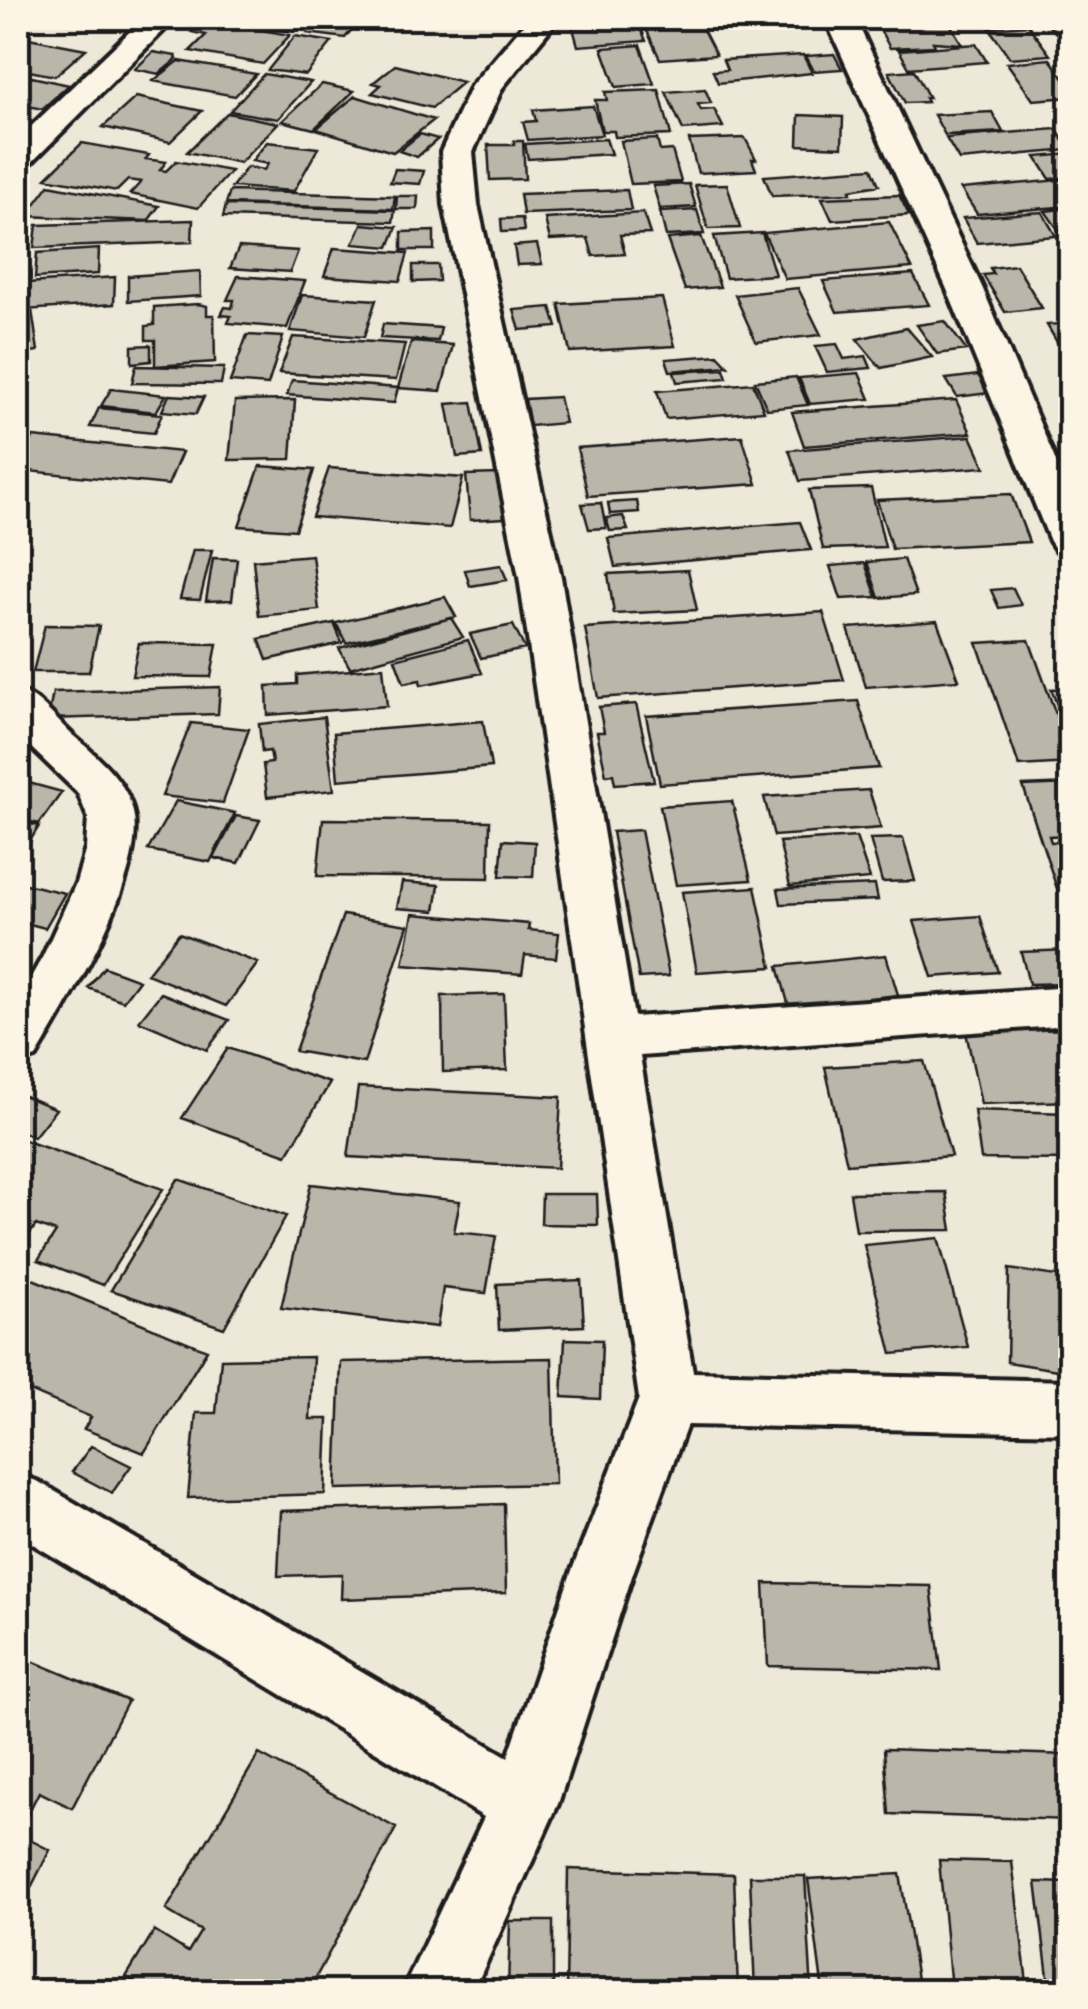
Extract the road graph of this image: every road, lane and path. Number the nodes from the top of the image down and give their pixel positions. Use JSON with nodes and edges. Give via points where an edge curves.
{"nodes":[{"id":1,"x":161,"y":18,"type":"edge"},
{"id":2,"x":544,"y":18,"type":"edge"},
{"id":3,"x":840,"y":18,"type":"edge"},
{"id":4,"x":18,"y":157,"type":"edge"},
{"id":5,"x":1070,"y":541,"type":"edge"},
{"id":6,"x":18,"y":705,"type":"edge"},
{"id":7,"x":1070,"y":1006,"type":"edge"},
{"id":8,"x":612,"y":1038,"type":"junction"},
{"id":9,"x":18,"y":1043,"type":"edge"},
{"id":10,"x":668,"y":1398,"type":"junction"},
{"id":11,"x":1070,"y":1407,"type":"edge"},
{"id":12,"x":18,"y":1502,"type":"edge"},
{"id":13,"x":525,"y":1804,"type":"junction"},
{"id":14,"x":437,"y":1992,"type":"edge"}],
"edges":[{"from":1,"to":4,"type":"street"},
{"from":2,"to":8,"type":"street","via":[[487,86],[457,152],[461,205],[540,577]]},
{"from":3,"to":5,"type":"street","via":[[964,287]]},
{"from":6,"to":9,"type":"street","via":[[32,728],[106,796],[110,834],[95,896],[54,986]]},
{"from":7,"to":8,"type":"street"},
{"from":8,"to":10,"type":"street"},
{"from":10,"to":11,"type":"street"},
{"from":10,"to":13,"type":"street"},
{"from":12,"to":13,"type":"street"},
{"from":13,"to":14,"type":"street"}]}
